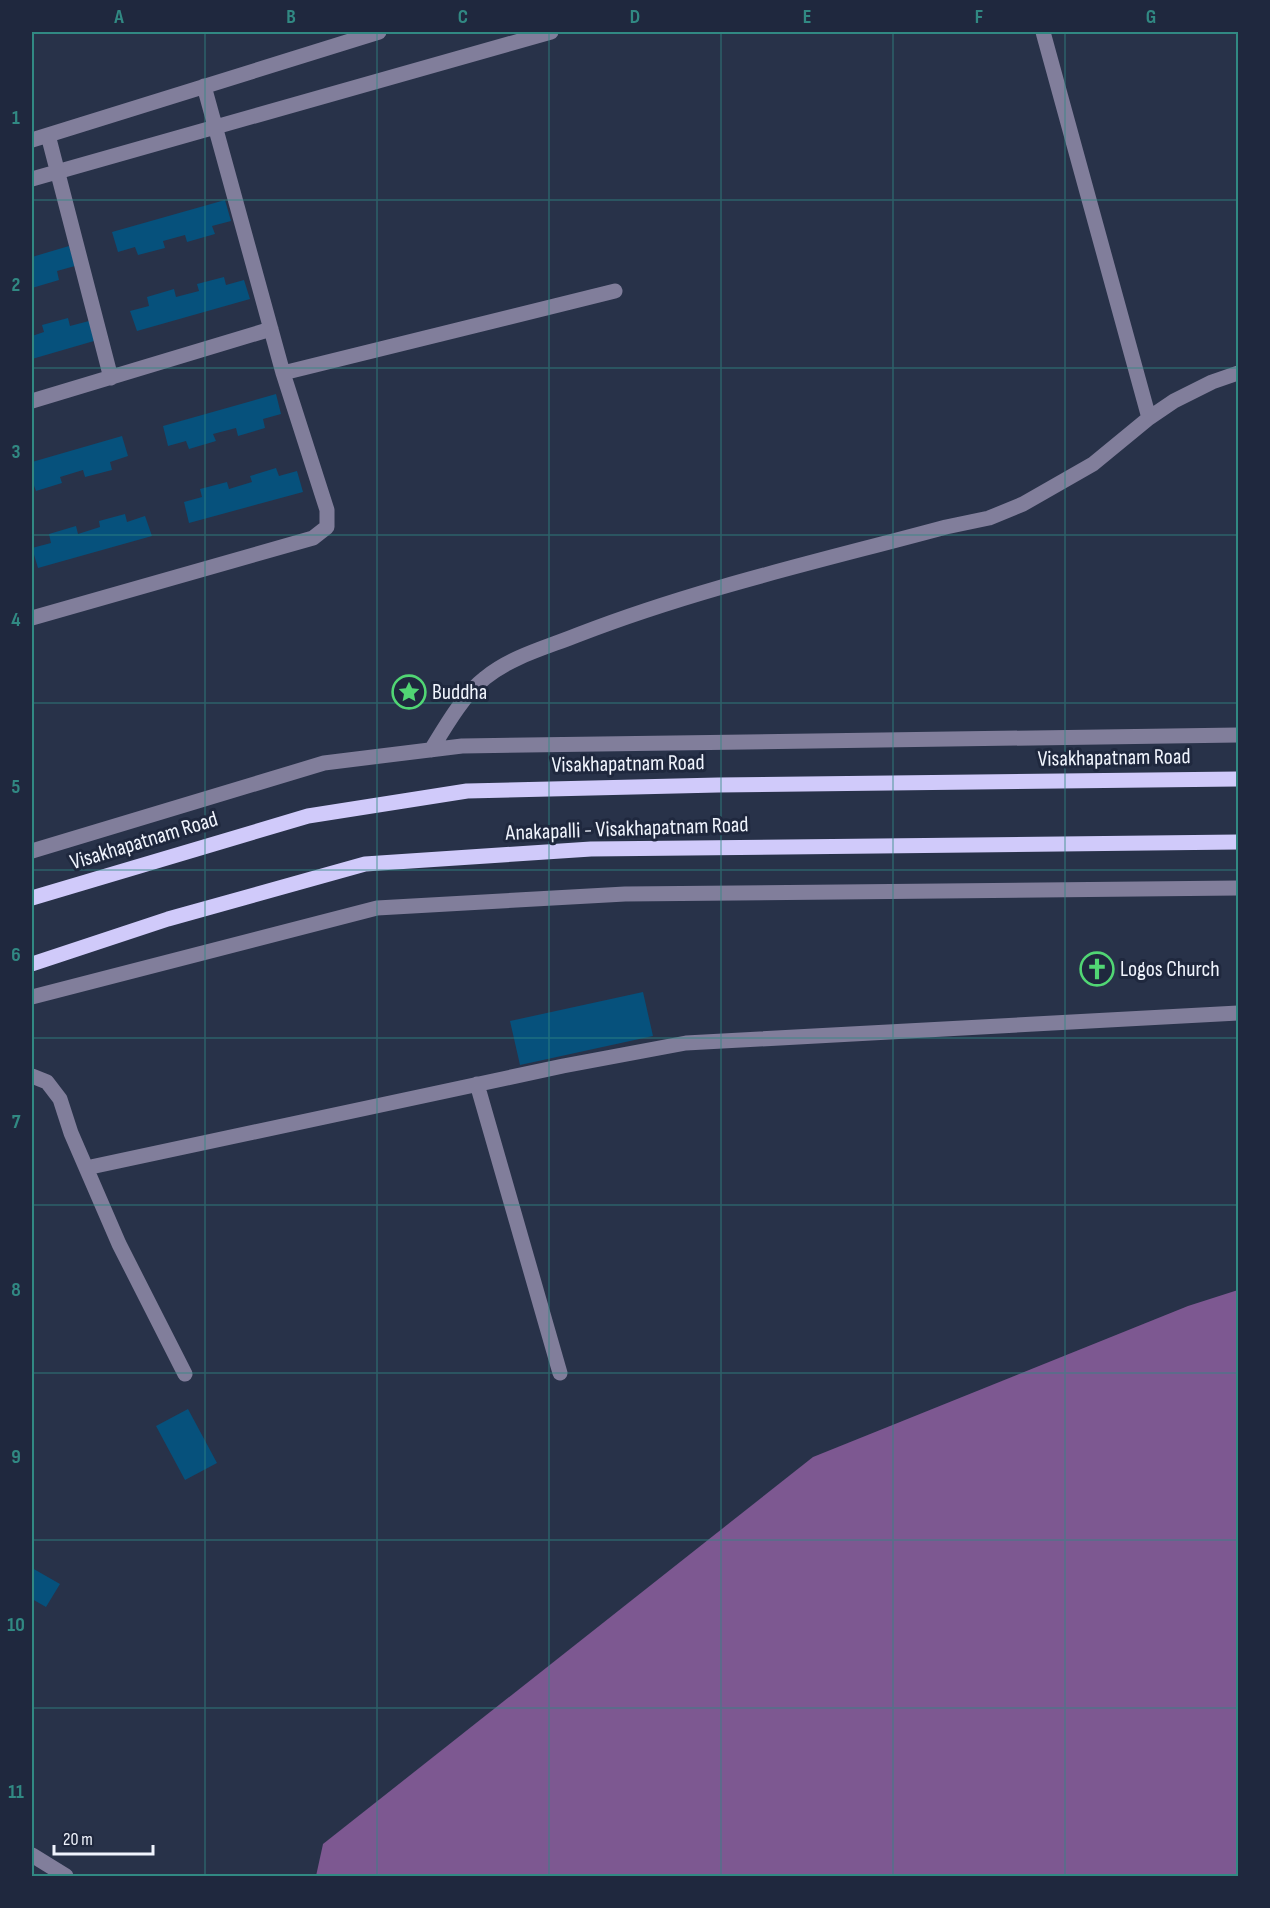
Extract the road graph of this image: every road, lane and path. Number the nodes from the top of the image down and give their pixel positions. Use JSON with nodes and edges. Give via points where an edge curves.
{"nodes":[{"id":1,"x":379,"y":32,"type":"edge"},
{"id":2,"x":551,"y":32,"type":"edge"},
{"id":3,"x":1042,"y":32,"type":"edge"},
{"id":4,"x":204,"y":86,"type":"junction"},
{"id":5,"x":214,"y":127,"type":"junction"},
{"id":6,"x":48,"y":135,"type":"junction"},
{"id":7,"x":32,"y":140,"type":"edge"},
{"id":8,"x":57,"y":172,"type":"junction"},
{"id":9,"x":32,"y":179,"type":"edge"},
{"id":10,"x":615,"y":291,"type":"dead end"},
{"id":11,"x":271,"y":329,"type":"junction"},
{"id":12,"x":284,"y":373,"type":"junction"},
{"id":13,"x":1239,"y":373,"type":"edge"},
{"id":14,"x":111,"y":378,"type":"junction"},
{"id":15,"x":32,"y":401,"type":"edge"},
{"id":16,"x":1149,"y":418,"type":"junction"},
{"id":17,"x":32,"y":618,"type":"edge"},
{"id":18,"x":1239,"y":735,"type":"edge"},
{"id":19,"x":431,"y":750,"type":"junction"},
{"id":20,"x":1239,"y":779,"type":"edge"},
{"id":21,"x":1239,"y":842,"type":"edge"},
{"id":22,"x":32,"y":851,"type":"edge"},
{"id":23,"x":1239,"y":888,"type":"edge"},
{"id":24,"x":32,"y":898,"type":"edge"},
{"id":25,"x":32,"y":964,"type":"edge"},
{"id":26,"x":32,"y":997,"type":"edge"},
{"id":27,"x":1239,"y":1013,"type":"edge"},
{"id":28,"x":32,"y":1076,"type":"edge"},
{"id":29,"x":477,"y":1084,"type":"junction"},
{"id":30,"x":86,"y":1168,"type":"junction"},
{"id":31,"x":560,"y":1372,"type":"dead end"},
{"id":32,"x":185,"y":1374,"type":"dead end"},
{"id":33,"x":32,"y":1855,"type":"edge"},
{"id":34,"x":66,"y":1876,"type":"edge"}],
"edges":[{"from":1,"to":4,"type":"street"},
{"from":2,"to":5,"type":"street"},
{"from":3,"to":16,"type":"street"},
{"from":4,"to":5,"type":"street"},
{"from":4,"to":6,"type":"street"},
{"from":5,"to":8,"type":"street"},
{"from":5,"to":11,"type":"street"},
{"from":6,"to":7,"type":"street"},
{"from":6,"to":8,"type":"street"},
{"from":8,"to":9,"type":"street"},
{"from":8,"to":14,"type":"street"},
{"from":10,"to":12,"type":"street"},
{"from":11,"to":12,"type":"street"},
{"from":11,"to":14,"type":"street"},
{"from":12,"to":17,"type":"street","via":[[327,510],[327,527],[313,538]]},
{"from":13,"to":16,"type":"street","via":[[1212,382]]},
{"from":14,"to":15,"type":"street"},
{"from":16,"to":19,"type":"street","via":[[1093,464],[1023,504],[989,518],[685,597],[513,660],[484,678],[453,714]]},
{"from":18,"to":19,"type":"street","via":[[462,746]]},
{"from":19,"to":22,"type":"street","via":[[324,763]]},
{"from":20,"to":24,"type":"main road","name":"Visakhapatnam Road","via":[[718,784],[467,791],[308,816]]},
{"from":21,"to":25,"type":"main road","name":"Anakapalli - Visakhapatnam Road","via":[[591,849],[365,864],[168,919]]},
{"from":23,"to":26,"type":"street","via":[[626,894],[377,908]]},
{"from":27,"to":29,"type":"street","via":[[686,1043]]},
{"from":28,"to":30,"type":"street","via":[[47,1082],[60,1099]]},
{"from":29,"to":30,"type":"street"},
{"from":29,"to":31,"type":"street"},
{"from":30,"to":32,"type":"street","via":[[119,1244]]},
{"from":33,"to":34,"type":"street"}]}
